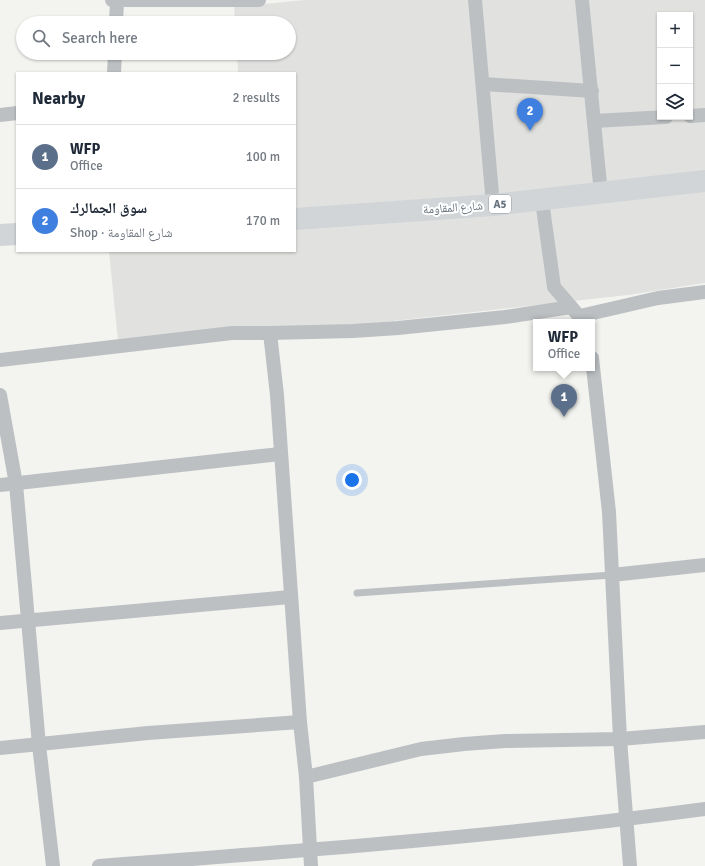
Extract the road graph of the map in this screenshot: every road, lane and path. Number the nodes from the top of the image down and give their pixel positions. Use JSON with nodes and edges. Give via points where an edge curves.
{"nodes":[{"id":1,"x":114,"y":0,"type":"edge"},
{"id":2,"x":259,"y":0,"type":"edge"},
{"id":3,"x":475,"y":0,"type":"edge"},
{"id":4,"x":582,"y":0,"type":"edge"},
{"id":5,"x":217,"y":1,"type":"edge"},
{"id":6,"x":115,"y":16,"type":"edge"},
{"id":7,"x":115,"y":60,"type":"edge"},
{"id":8,"x":114,"y":72,"type":"edge"},
{"id":9,"x":483,"y":84,"type":"junction"},
{"id":10,"x":592,"y":91,"type":"junction"},
{"id":11,"x":16,"y":113,"type":"edge"},
{"id":12,"x":0,"y":115,"type":"edge"},
{"id":13,"x":705,"y":115,"type":"edge"},
{"id":14,"x":693,"y":116,"type":"edge"},
{"id":15,"x":657,"y":117,"type":"edge"},
{"id":16,"x":594,"y":120,"type":"junction"},
{"id":17,"x":705,"y":181,"type":"edge"},
{"id":18,"x":601,"y":194,"type":"junction"},
{"id":19,"x":542,"y":200,"type":"junction"},
{"id":20,"x":493,"y":205,"type":"junction"},
{"id":21,"x":296,"y":219,"type":"edge"},
{"id":22,"x":16,"y":234,"type":"edge"},
{"id":23,"x":0,"y":235,"type":"edge"},
{"id":24,"x":705,"y":292,"type":"edge"},
{"id":25,"x":578,"y":315,"type":"edge"},
{"id":26,"x":270,"y":333,"type":"junction"},
{"id":27,"x":0,"y":360,"type":"edge"},
{"id":28,"x":593,"y":371,"type":"edge"},
{"id":29,"x":0,"y":395,"type":"edge"},
{"id":30,"x":280,"y":454,"type":"junction"},
{"id":31,"x":16,"y":484,"type":"junction"},
{"id":32,"x":0,"y":485,"type":"edge"},
{"id":33,"x":705,"y":564,"type":"edge"},
{"id":34,"x":612,"y":575,"type":"junction"},
{"id":35,"x":356,"y":593,"type":"dead end"},
{"id":36,"x":290,"y":597,"type":"junction"},
{"id":37,"x":27,"y":621,"type":"junction"},
{"id":38,"x":0,"y":624,"type":"edge"},
{"id":39,"x":300,"y":722,"type":"junction"},
{"id":40,"x":705,"y":732,"type":"edge"},
{"id":41,"x":620,"y":739,"type":"junction"},
{"id":42,"x":39,"y":745,"type":"junction"},
{"id":43,"x":0,"y":748,"type":"edge"},
{"id":44,"x":306,"y":776,"type":"junction"},
{"id":45,"x":705,"y":809,"type":"edge"},
{"id":46,"x":625,"y":820,"type":"junction"},
{"id":47,"x":310,"y":850,"type":"junction"},
{"id":48,"x":53,"y":866,"type":"edge"},
{"id":49,"x":99,"y":866,"type":"edge"},
{"id":50,"x":312,"y":866,"type":"edge"},
{"id":51,"x":630,"y":866,"type":"edge"}],
"edges":[{"from":1,"to":5,"type":"street"},
{"from":1,"to":6,"type":"street"},
{"from":2,"to":5,"type":"street"},
{"from":3,"to":9,"type":"street"},
{"from":4,"to":10,"type":"street"},
{"from":7,"to":8,"type":"street"},
{"from":9,"to":10,"type":"street"},
{"from":9,"to":20,"type":"street"},
{"from":10,"to":16,"type":"street"},
{"from":11,"to":12,"type":"street"},
{"from":13,"to":14,"type":"street"},
{"from":15,"to":16,"type":"street"},
{"from":16,"to":18,"type":"street"},
{"from":17,"to":18,"type":"highway","name":"شارع المقاومة","number":"A5"},
{"from":18,"to":19,"type":"highway","name":"شارع المقاومة","number":"A5"},
{"from":19,"to":20,"type":"highway","name":"شارع المقاومة","number":"A5"},
{"from":19,"to":25,"type":"street","via":[[553,283],[556,292]]},
{"from":20,"to":21,"type":"highway","name":"شارع المقاومة","number":"A5"},
{"from":22,"to":23,"type":"highway"},
{"from":24,"to":25,"type":"street","via":[[658,298]]},
{"from":25,"to":26,"type":"street","via":[[505,317],[353,331]]},
{"from":26,"to":27,"type":"street","via":[[232,333]]},
{"from":26,"to":30,"type":"street"},
{"from":28,"to":34,"type":"street","via":[[609,512]]},
{"from":29,"to":31,"type":"street"},
{"from":30,"to":31,"type":"street"},
{"from":30,"to":36,"type":"street"},
{"from":31,"to":32,"type":"street"},
{"from":31,"to":37,"type":"street"},
{"from":33,"to":34,"type":"street"},
{"from":34,"to":35,"type":"lane"},
{"from":34,"to":41,"type":"street"},
{"from":36,"to":37,"type":"street"},
{"from":36,"to":39,"type":"street"},
{"from":37,"to":38,"type":"street"},
{"from":37,"to":42,"type":"street"},
{"from":39,"to":42,"type":"street"},
{"from":39,"to":44,"type":"street"},
{"from":40,"to":41,"type":"street"},
{"from":41,"to":44,"type":"street","via":[[504,741],[450,745],[421,749]]},
{"from":41,"to":46,"type":"street"},
{"from":42,"to":43,"type":"street"},
{"from":42,"to":48,"type":"street"},
{"from":44,"to":47,"type":"street"},
{"from":45,"to":46,"type":"street"},
{"from":46,"to":47,"type":"street"},
{"from":46,"to":51,"type":"street"},
{"from":47,"to":49,"type":"street"},
{"from":47,"to":50,"type":"street"}]}
